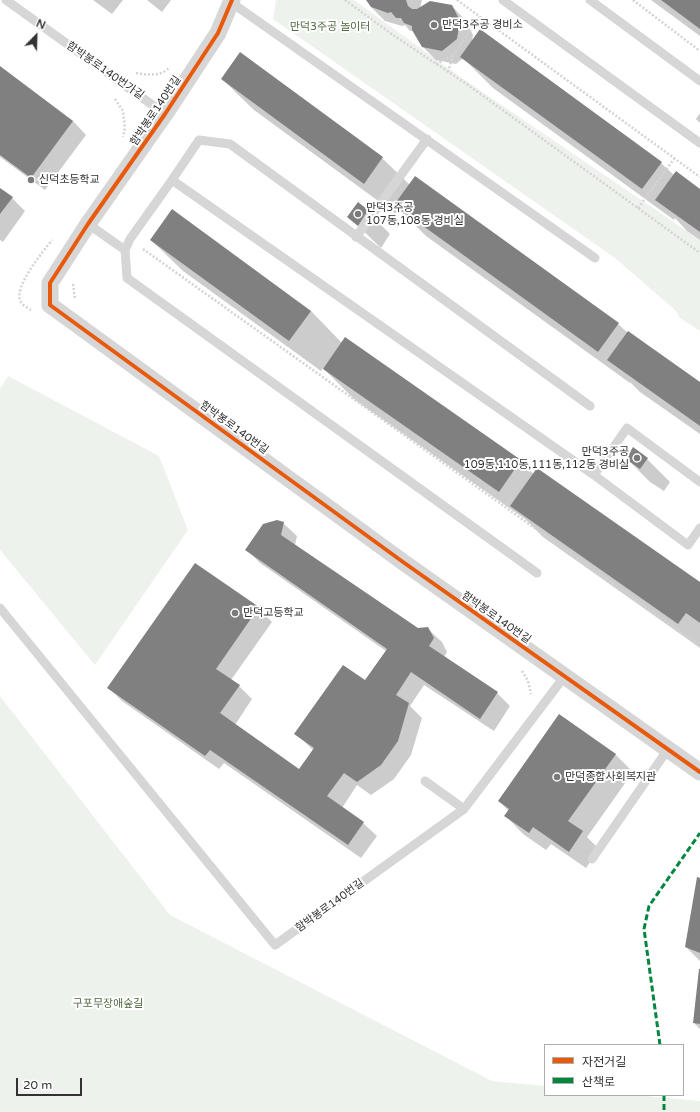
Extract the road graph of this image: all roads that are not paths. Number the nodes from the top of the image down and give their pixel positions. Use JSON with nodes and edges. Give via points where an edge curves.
{"nodes":[{"id":1,"x":6,"y":0,"type":"edge"},
{"id":2,"x":504,"y":0,"type":"edge"},
{"id":3,"x":590,"y":0,"type":"edge"},
{"id":4,"x":232,"y":1,"type":"edge"},
{"id":5,"x":700,"y":81,"type":"edge"},
{"id":6,"x":165,"y":114,"type":"junction"},
{"id":7,"x":427,"y":139,"type":"junction"},
{"id":8,"x":700,"y":143,"type":"edge"},
{"id":9,"x":172,"y":180,"type":"junction"},
{"id":10,"x":88,"y":224,"type":"junction"},
{"id":11,"x":356,"y":237,"type":"junction"},
{"id":12,"x":125,"y":250,"type":"junction"},
{"id":13,"x":594,"y":258,"type":"dead end"},
{"id":14,"x":590,"y":406,"type":"dead end"},
{"id":15,"x":594,"y":475,"type":"junction"},
{"id":16,"x":700,"y":482,"type":"edge"},
{"id":17,"x":700,"y":528,"type":"edge"},
{"id":18,"x":537,"y":573,"type":"dead end"},
{"id":19,"x":0,"y":608,"type":"edge"},
{"id":20,"x":564,"y":677,"type":"junction"},
{"id":21,"x":668,"y":749,"type":"junction"},
{"id":22,"x":700,"y":772,"type":"edge"},
{"id":23,"x":425,"y":781,"type":"dead end"},
{"id":24,"x":464,"y":809,"type":"junction"},
{"id":25,"x":592,"y":859,"type":"dead end"}],
"edges":[{"from":1,"to":6,"type":"lane","name":"함박봉로140번가길"},
{"from":2,"to":8,"type":"lane"},
{"from":3,"to":5,"type":"lane"},
{"from":4,"to":6,"type":"street","name":"함박봉로140번길","via":[[218,33]]},
{"from":4,"to":7,"type":"lane"},
{"from":6,"to":10,"type":"street","name":"함박봉로140번길"},
{"from":7,"to":11,"type":"lane"},
{"from":7,"to":13,"type":"lane"},
{"from":9,"to":11,"type":"lane","via":[[199,140],[230,144]]},
{"from":9,"to":12,"type":"lane"},
{"from":9,"to":15,"type":"lane"},
{"from":10,"to":12,"type":"lane"},
{"from":10,"to":20,"type":"street","name":"함박봉로140번길","via":[[50,283],[50,305]]},
{"from":11,"to":14,"type":"lane"},
{"from":12,"to":18,"type":"lane","via":[[127,278]]},
{"from":15,"to":16,"type":"lane","via":[[627,428]]},
{"from":15,"to":17,"type":"lane","via":[[688,545]]},
{"from":19,"to":24,"type":"lane","name":"함박봉로140번길","via":[[275,945]]},
{"from":20,"to":21,"type":"street","name":"함박봉로140번길"},
{"from":20,"to":24,"type":"lane","name":"함박봉로140번길"},
{"from":21,"to":22,"type":"street","name":"함박봉로140번길"},
{"from":21,"to":25,"type":"lane"},
{"from":23,"to":24,"type":"lane"}]}
